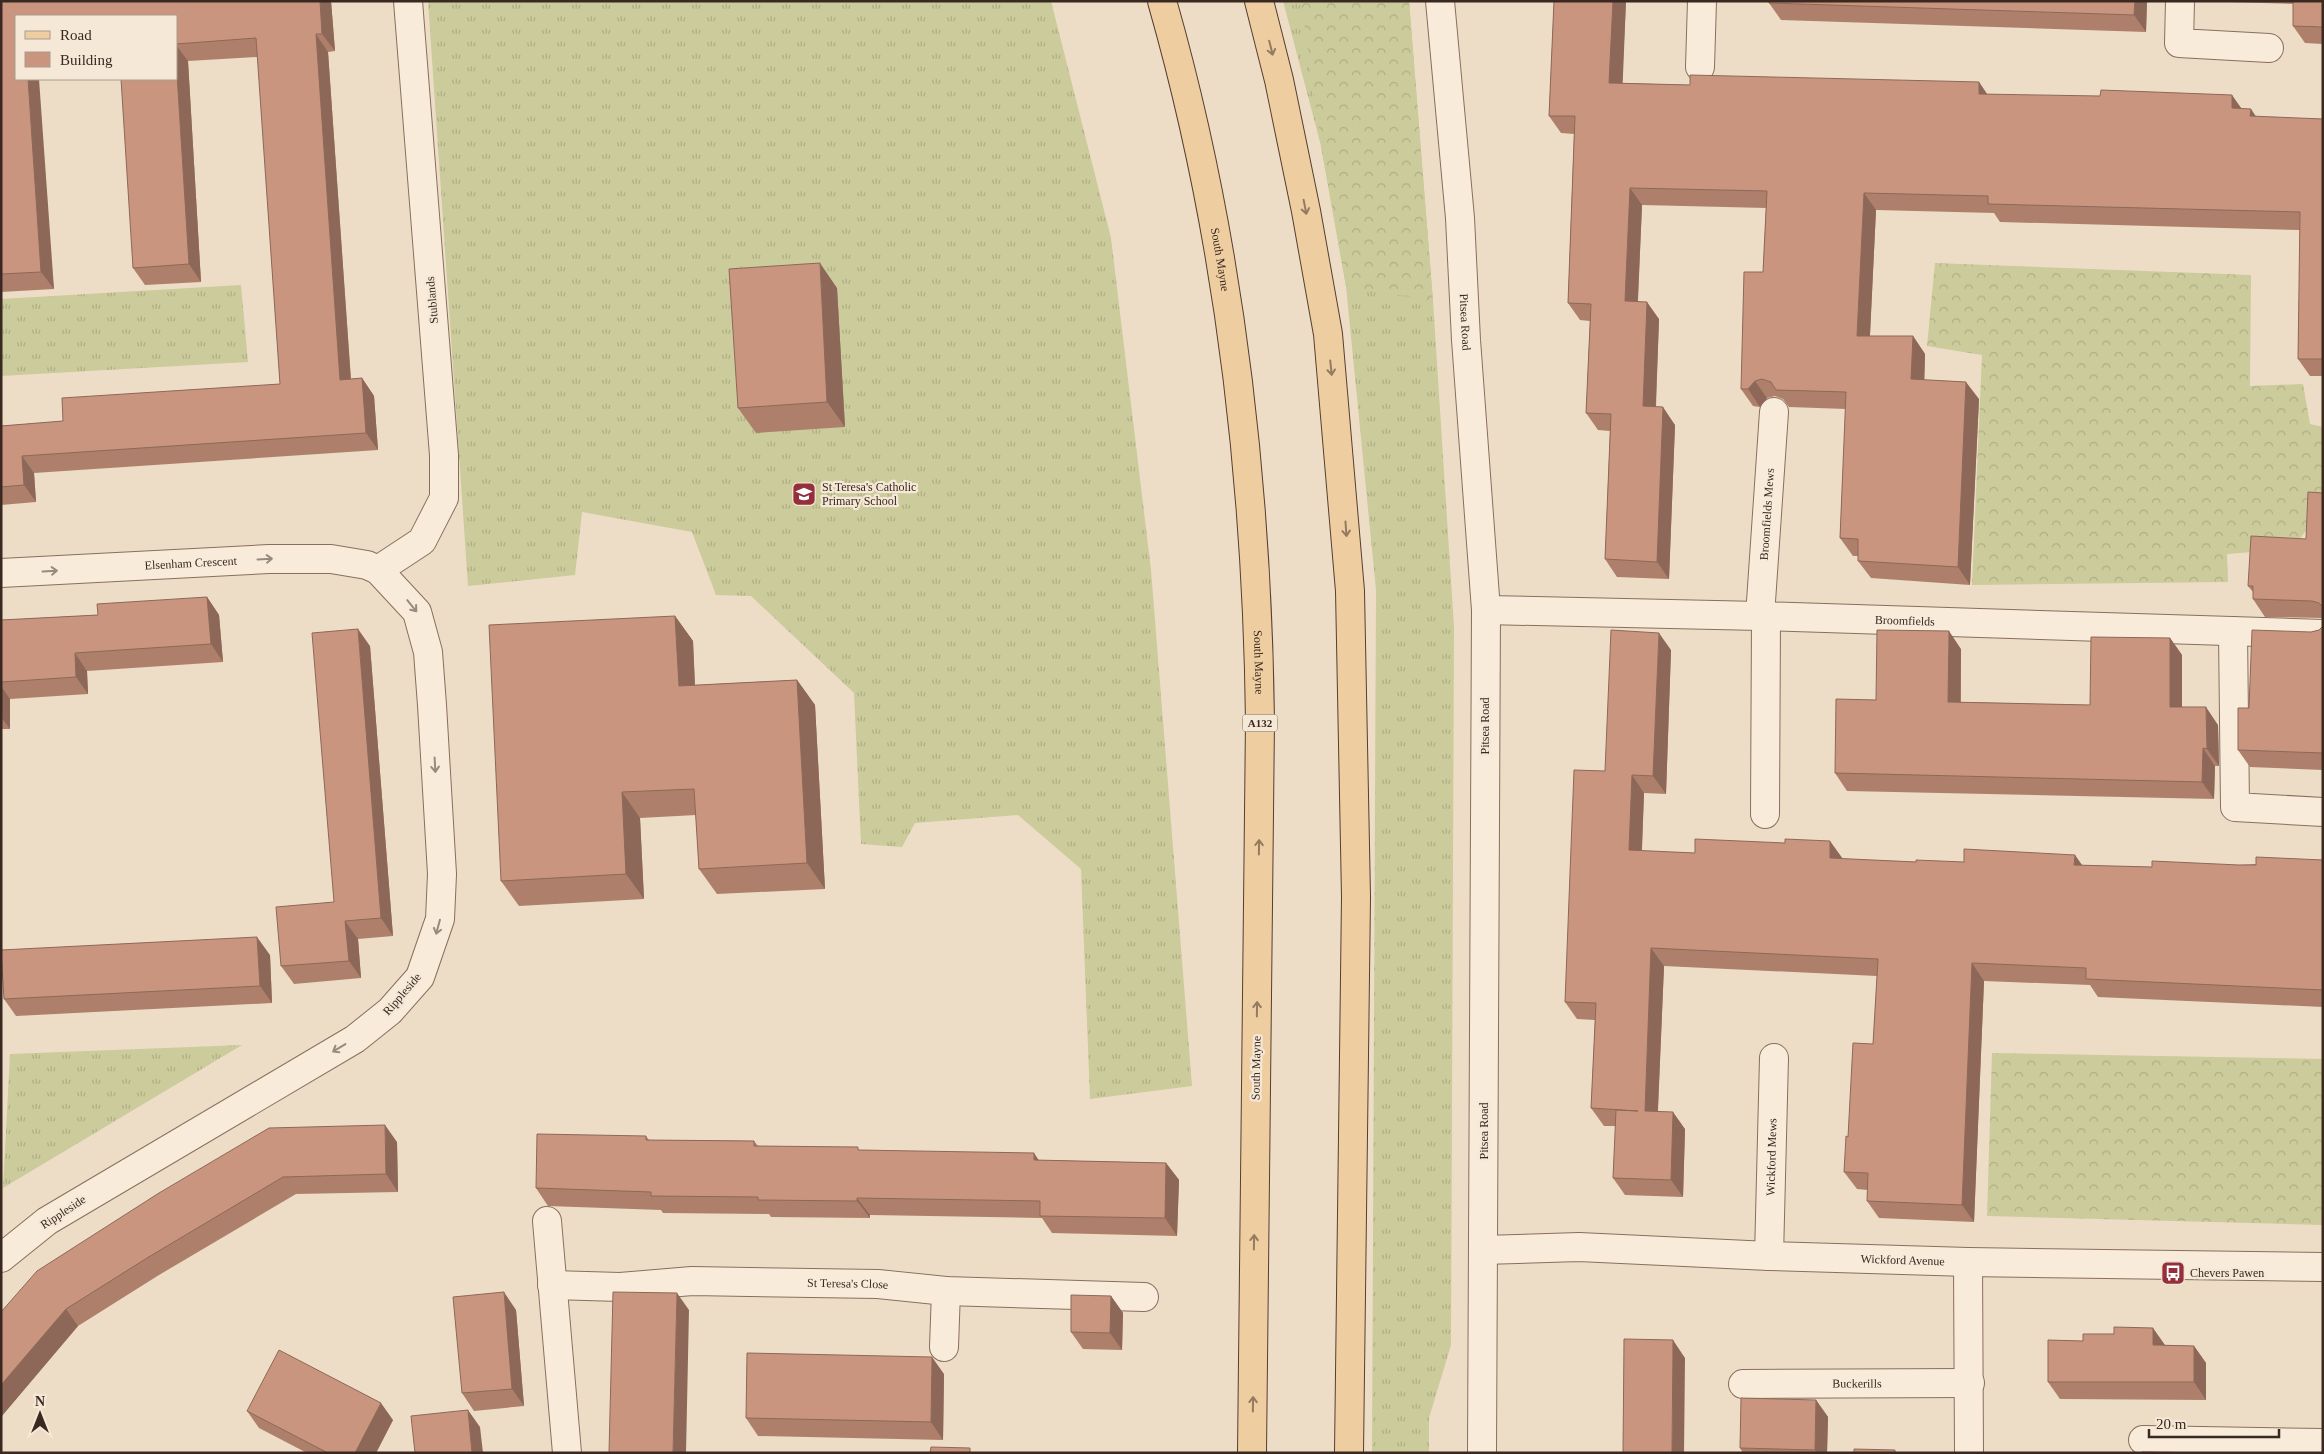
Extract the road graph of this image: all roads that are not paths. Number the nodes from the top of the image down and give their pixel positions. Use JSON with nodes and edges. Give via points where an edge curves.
{"nodes":[{"id":1,"x":408,"y":1,"type":"edge"},
{"id":2,"x":1162,"y":1,"type":"edge"},
{"id":3,"x":1259,"y":1,"type":"edge"},
{"id":4,"x":1440,"y":1,"type":"edge"},
{"id":5,"x":1702,"y":1,"type":"edge"},
{"id":6,"x":2180,"y":1,"type":"edge"},
{"id":7,"x":2269,"y":48,"type":"dead end"},
{"id":8,"x":1700,"y":67,"type":"dead end"},
{"id":9,"x":1774,"y":412,"type":"dead end"},
{"id":10,"x":378,"y":570,"type":"junction"},
{"id":11,"x":1,"y":573,"type":"edge"},
{"id":12,"x":1486,"y":610,"type":"junction"},
{"id":13,"x":1763,"y":616,"type":"junction"},
{"id":14,"x":2234,"y":631,"type":"junction"},
{"id":15,"x":2323,"y":634,"type":"edge"},
{"id":16,"x":2323,"y":812,"type":"edge"},
{"id":17,"x":1765,"y":814,"type":"dead end"},
{"id":18,"x":1774,"y":1058,"type":"dead end"},
{"id":19,"x":547,"y":1221,"type":"dead end"},
{"id":20,"x":1483,"y":1250,"type":"junction"},
{"id":21,"x":1769,"y":1256,"type":"junction"},
{"id":22,"x":1,"y":1258,"type":"edge"},
{"id":23,"x":1968,"y":1262,"type":"junction"},
{"id":24,"x":2323,"y":1267,"type":"edge"},
{"id":25,"x":552,"y":1285,"type":"junction"},
{"id":26,"x":946,"y":1291,"type":"junction"},
{"id":27,"x":1144,"y":1298,"type":"dead end"},
{"id":28,"x":944,"y":1348,"type":"dead end"},
{"id":29,"x":1970,"y":1383,"type":"junction"},
{"id":30,"x":1743,"y":1384,"type":"dead end"},
{"id":31,"x":2143,"y":1440,"type":"dead end"},
{"id":32,"x":2323,"y":1443,"type":"edge"},
{"id":33,"x":567,"y":1453,"type":"edge"},
{"id":34,"x":1252,"y":1453,"type":"edge"},
{"id":35,"x":1349,"y":1453,"type":"edge"},
{"id":36,"x":1482,"y":1453,"type":"edge"},
{"id":37,"x":1969,"y":1453,"type":"edge"}],
"edges":[{"from":1,"to":10,"type":"street","name":"Stublands","via":[[444,455],[444,498],[422,541]]},
{"from":34,"to":2,"type":"main road","name":"South Mayne","number":"A132","one_way":true,"via":[[1259,633],[1240,395],[1223,272],[1194,128]]},
{"from":3,"to":35,"type":"main road","one_way":true,"via":[[1279,80],[1328,334],[1350,591],[1356,896]]},
{"from":4,"to":12,"type":"street","name":"Pitsea Road","via":[[1460,218]]},
{"from":5,"to":8,"type":"street"},
{"from":6,"to":7,"type":"street","via":[[2179,43]]},
{"from":9,"to":13,"type":"street","name":"Broomfields Mews"},
{"from":11,"to":10,"type":"street","name":"Elsenham Crescent","one_way":true,"via":[[269,559],[332,559],[367,564]]},
{"from":10,"to":22,"type":"street","name":"Rippleside","one_way":true,"via":[[417,612],[428,652],[442,874],[440,919],[420,977],[390,1011],[354,1039],[47,1221]]},
{"from":12,"to":13,"type":"street","name":"Broomfields"},
{"from":12,"to":20,"type":"street","name":"Pitsea Road"},
{"from":13,"to":14,"type":"street","name":"Broomfields"},
{"from":13,"to":17,"type":"street","name":"Broomfields Mews"},
{"from":14,"to":15,"type":"street","name":"Broomfields"},
{"from":14,"to":16,"type":"street","via":[[2235,807]]},
{"from":18,"to":21,"type":"street","name":"Wickford Mews"},
{"from":19,"to":25,"type":"street"},
{"from":20,"to":21,"type":"street","name":"Wickford Avenue","via":[[1579,1247]]},
{"from":20,"to":36,"type":"street","name":"Pitsea Road"},
{"from":21,"to":23,"type":"street","name":"Wickford Avenue"},
{"from":23,"to":24,"type":"street","name":"Wickford Avenue"},
{"from":23,"to":29,"type":"street"},
{"from":25,"to":26,"type":"street","name":"St Teresa's Close","via":[[620,1287],[711,1282],[878,1284]]},
{"from":25,"to":33,"type":"street"},
{"from":26,"to":27,"type":"street","name":"St Teresa's Close"},
{"from":26,"to":28,"type":"street"},
{"from":29,"to":30,"type":"street","name":"Buckerills"},
{"from":29,"to":37,"type":"street"},
{"from":31,"to":32,"type":"street"}]}
